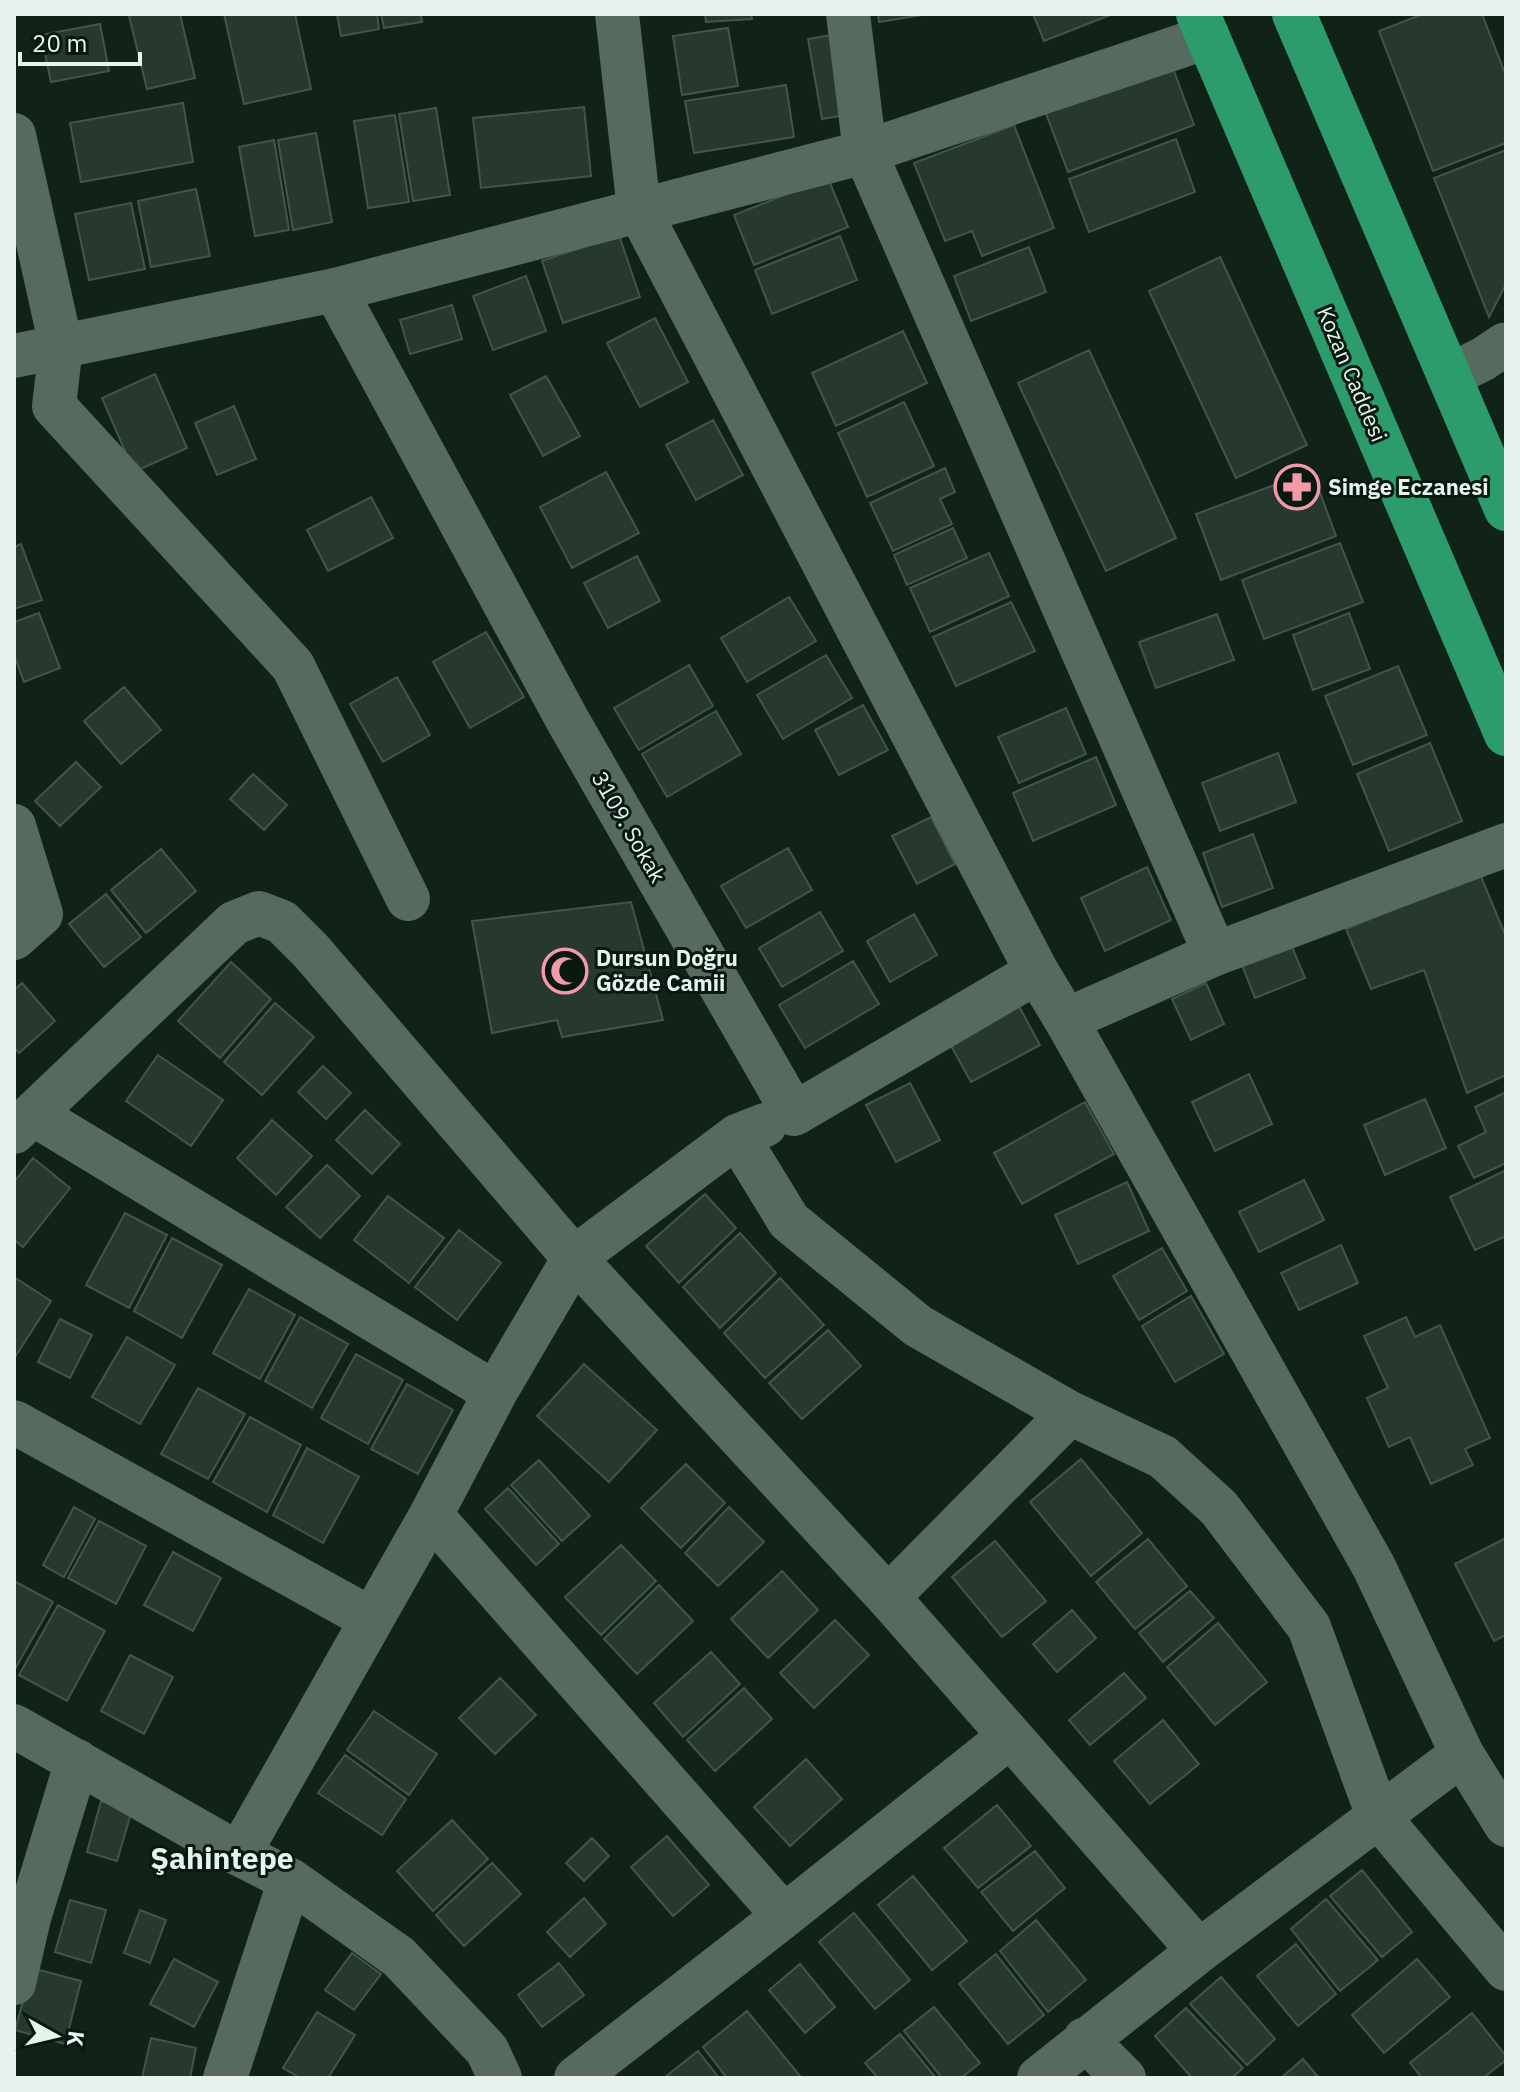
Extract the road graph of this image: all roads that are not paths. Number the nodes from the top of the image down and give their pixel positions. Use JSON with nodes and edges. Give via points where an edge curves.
{"nodes":[{"id":1,"x":617,"y":14,"type":"edge"},
{"id":2,"x":848,"y":14,"type":"edge"},
{"id":3,"x":1294,"y":14,"type":"edge"},
{"id":4,"x":1203,"y":26,"type":"edge"},
{"id":5,"x":14,"y":135,"type":"edge"},
{"id":6,"x":865,"y":152,"type":"junction"},
{"id":7,"x":639,"y":210,"type":"junction"},
{"id":8,"x":335,"y":290,"type":"junction"},
{"id":9,"x":1505,"y":344,"type":"edge"},
{"id":10,"x":61,"y":346,"type":"junction"},
{"id":11,"x":14,"y":356,"type":"edge"},
{"id":12,"x":1449,"y":376,"type":"junction"},
{"id":13,"x":1506,"y":509,"type":"edge"},
{"id":14,"x":1506,"y":734,"type":"edge"},
{"id":15,"x":14,"y":826,"type":"edge"},
{"id":16,"x":1506,"y":845,"type":"edge"},
{"id":17,"x":408,"y":899,"type":"dead end"},
{"id":18,"x":14,"y":938,"type":"edge"},
{"id":19,"x":1215,"y":954,"type":"junction"},
{"id":20,"x":1037,"y":972,"type":"junction"},
{"id":21,"x":1066,"y":1020,"type":"junction"},
{"id":22,"x":794,"y":1114,"type":"junction"},
{"id":23,"x":23,"y":1123,"type":"edge"},
{"id":24,"x":737,"y":1136,"type":"junction"},
{"id":25,"x":574,"y":1258,"type":"junction"},
{"id":26,"x":495,"y":1393,"type":"junction"},
{"id":27,"x":1070,"y":1413,"type":"junction"},
{"id":28,"x":14,"y":1422,"type":"edge"},
{"id":29,"x":431,"y":1515,"type":"junction"},
{"id":30,"x":888,"y":1597,"type":"junction"},
{"id":31,"x":371,"y":1619,"type":"junction"},
{"id":32,"x":14,"y":1726,"type":"edge"},
{"id":33,"x":1009,"y":1737,"type":"junction"},
{"id":34,"x":1462,"y":1754,"type":"junction"},
{"id":35,"x":77,"y":1761,"type":"junction"},
{"id":36,"x":1378,"y":1816,"type":"junction"},
{"id":37,"x":1506,"y":1825,"type":"edge"},
{"id":38,"x":239,"y":1854,"type":"junction"},
{"id":39,"x":290,"y":1880,"type":"junction"},
{"id":40,"x":784,"y":1916,"type":"junction"},
{"id":41,"x":1199,"y":1951,"type":"junction"},
{"id":42,"x":1506,"y":1969,"type":"edge"},
{"id":43,"x":14,"y":1983,"type":"edge"},
{"id":44,"x":1085,"y":2039,"type":"junction"},
{"id":45,"x":225,"y":2078,"type":"edge"},
{"id":46,"x":500,"y":2078,"type":"edge"},
{"id":47,"x":576,"y":2078,"type":"edge"},
{"id":48,"x":1039,"y":2078,"type":"edge"},
{"id":49,"x":1124,"y":2078,"type":"edge"}],
"edges":[{"from":1,"to":7,"type":"street"},
{"from":2,"to":6,"type":"street"},
{"from":3,"to":12,"type":"highway"},
{"from":4,"to":6,"type":"street"},
{"from":4,"to":14,"type":"highway","name":"Kozan Caddesi"},
{"from":5,"to":10,"type":"street"},
{"from":6,"to":7,"type":"street"},
{"from":6,"to":19,"type":"street"},
{"from":7,"to":8,"type":"street"},
{"from":7,"to":20,"type":"street"},
{"from":8,"to":10,"type":"street"},
{"from":8,"to":22,"type":"street","name":"3109. Sokak","via":[[568,721]]},
{"from":9,"to":12,"type":"street"},
{"from":10,"to":11,"type":"street"},
{"from":10,"to":17,"type":"street","via":[[54,406],[293,666]]},
{"from":12,"to":13,"type":"highway"},
{"from":15,"to":18,"type":"street","via":[[41,914]]},
{"from":16,"to":19,"type":"street"},
{"from":19,"to":21,"type":"street"},
{"from":20,"to":21,"type":"street"},
{"from":20,"to":22,"type":"street"},
{"from":21,"to":34,"type":"street","via":[[1374,1567]]},
{"from":22,"to":24,"type":"street"},
{"from":23,"to":25,"type":"street","via":[[234,923],[259,913],[282,922],[311,951]]},
{"from":23,"to":26,"type":"street"},
{"from":24,"to":25,"type":"street"},
{"from":24,"to":27,"type":"street","via":[[789,1221],[918,1326]]},
{"from":25,"to":26,"type":"street"},
{"from":25,"to":30,"type":"street"},
{"from":26,"to":29,"type":"street"},
{"from":27,"to":30,"type":"street"},
{"from":27,"to":36,"type":"street","via":[[1163,1457],[1219,1508],[1309,1627]]},
{"from":28,"to":31,"type":"street"},
{"from":29,"to":31,"type":"street"},
{"from":29,"to":40,"type":"street"},
{"from":30,"to":33,"type":"street"},
{"from":31,"to":38,"type":"street"},
{"from":32,"to":35,"type":"street"},
{"from":33,"to":40,"type":"street"},
{"from":33,"to":41,"type":"street"},
{"from":34,"to":36,"type":"street"},
{"from":34,"to":37,"type":"street"},
{"from":35,"to":38,"type":"street"},
{"from":35,"to":43,"type":"street"},
{"from":36,"to":41,"type":"street"},
{"from":36,"to":42,"type":"street"},
{"from":38,"to":39,"type":"street"},
{"from":39,"to":45,"type":"street"},
{"from":39,"to":46,"type":"street","via":[[399,1957],[487,2050]]},
{"from":40,"to":47,"type":"street"},
{"from":41,"to":44,"type":"street"},
{"from":44,"to":48,"type":"street"},
{"from":44,"to":49,"type":"street"}]}
